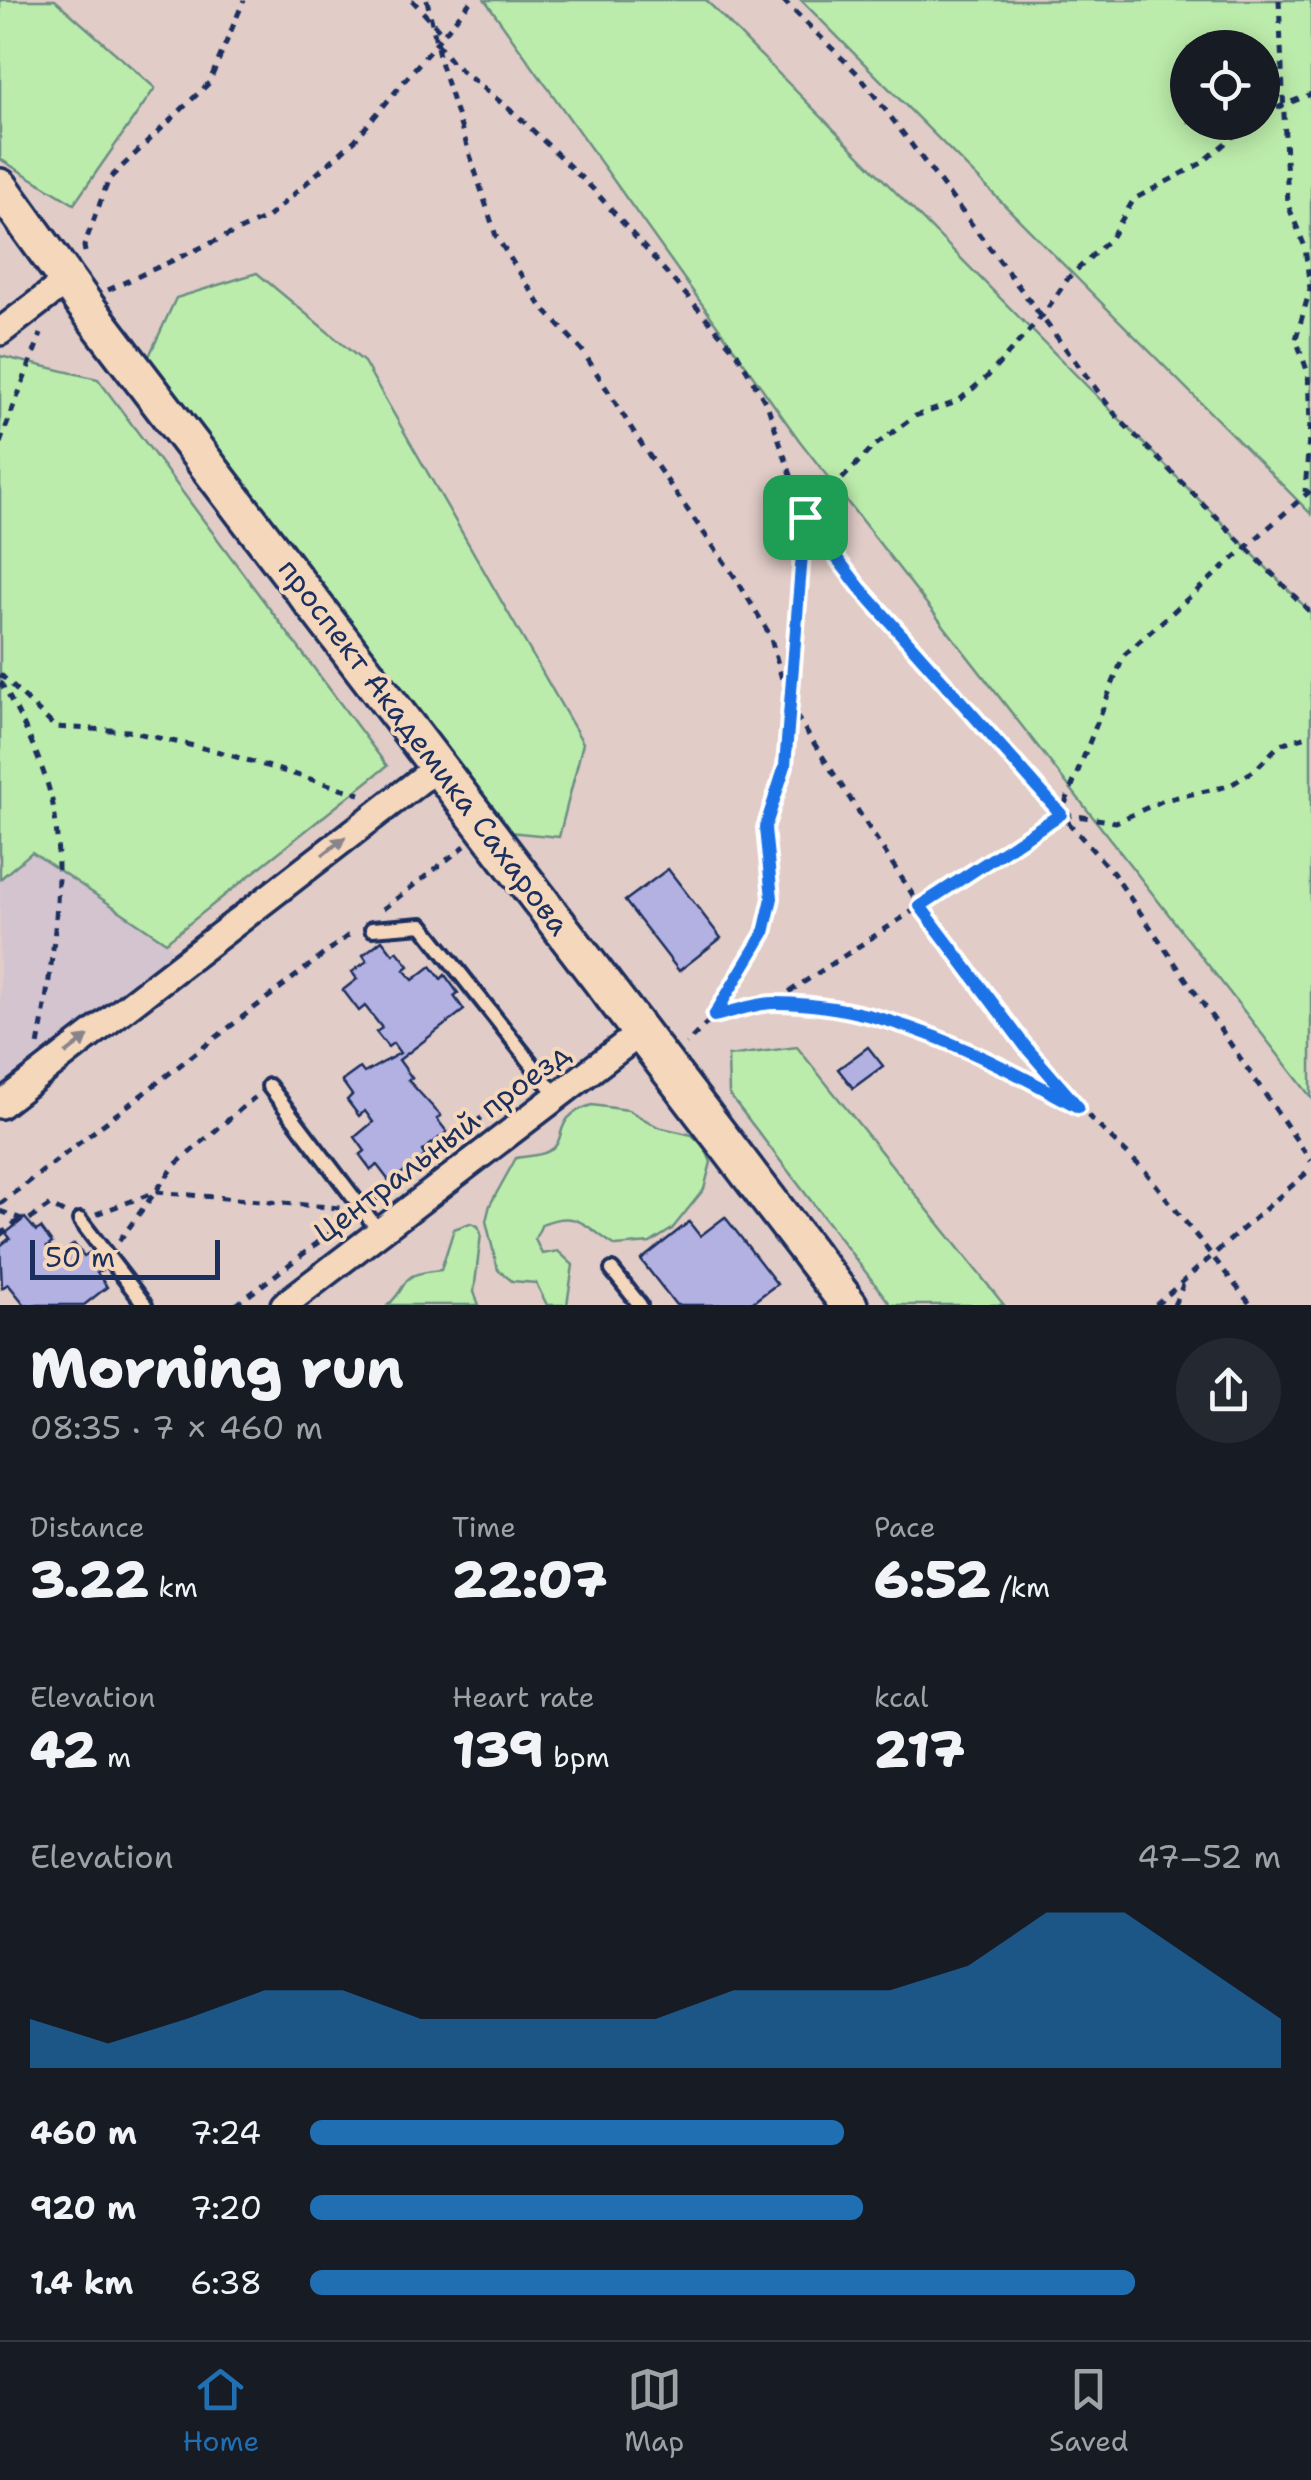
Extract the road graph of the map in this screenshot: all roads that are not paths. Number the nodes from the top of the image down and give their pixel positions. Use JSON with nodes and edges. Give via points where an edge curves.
{"nodes":[{"id":1,"x":0,"y":187,"type":"edge"},
{"id":2,"x":80,"y":283,"type":"junction"},
{"id":3,"x":0,"y":332,"type":"edge"},
{"id":4,"x":440,"y":765,"type":"junction"},
{"id":5,"x":372,"y":923,"type":"road end"},
{"id":6,"x":640,"y":1033,"type":"junction"},
{"id":7,"x":269,"y":1086,"type":"road end"},
{"id":8,"x":557,"y":1096,"type":"junction"},
{"id":9,"x":0,"y":1105,"type":"edge"},
{"id":10,"x":80,"y":1220,"type":"road end"},
{"id":11,"x":380,"y":1232,"type":"junction"},
{"id":12,"x":612,"y":1270,"type":"dead end"},
{"id":13,"x":839,"y":1301,"type":"edge"},
{"id":14,"x":145,"y":1305,"type":"edge"},
{"id":15,"x":284,"y":1305,"type":"edge"},
{"id":16,"x":640,"y":1305,"type":"edge"}],
"edges":[{"from":1,"to":2,"type":"street","name":"проспект Академика Сахарова"},
{"from":2,"to":3,"type":"street"},
{"from":2,"to":4,"type":"street","name":"проспект Академика Сахарова"},
{"from":4,"to":6,"type":"street","name":"проспект Академика Сахарова"},
{"from":9,"to":4,"type":"street","one_way":true},
{"from":5,"to":8,"type":"lane","via":[[422,925]]},
{"from":6,"to":8,"type":"street","name":"Центральный проезд"},
{"from":6,"to":13,"type":"street","name":"проспект Академика Сахарова"},
{"from":7,"to":11,"type":"lane"},
{"from":8,"to":11,"type":"street","name":"Центральный проезд"},
{"from":10,"to":14,"type":"lane"},
{"from":11,"to":15,"type":"street","name":"Центральный проезд"},
{"from":12,"to":16,"type":"lane"}]}
